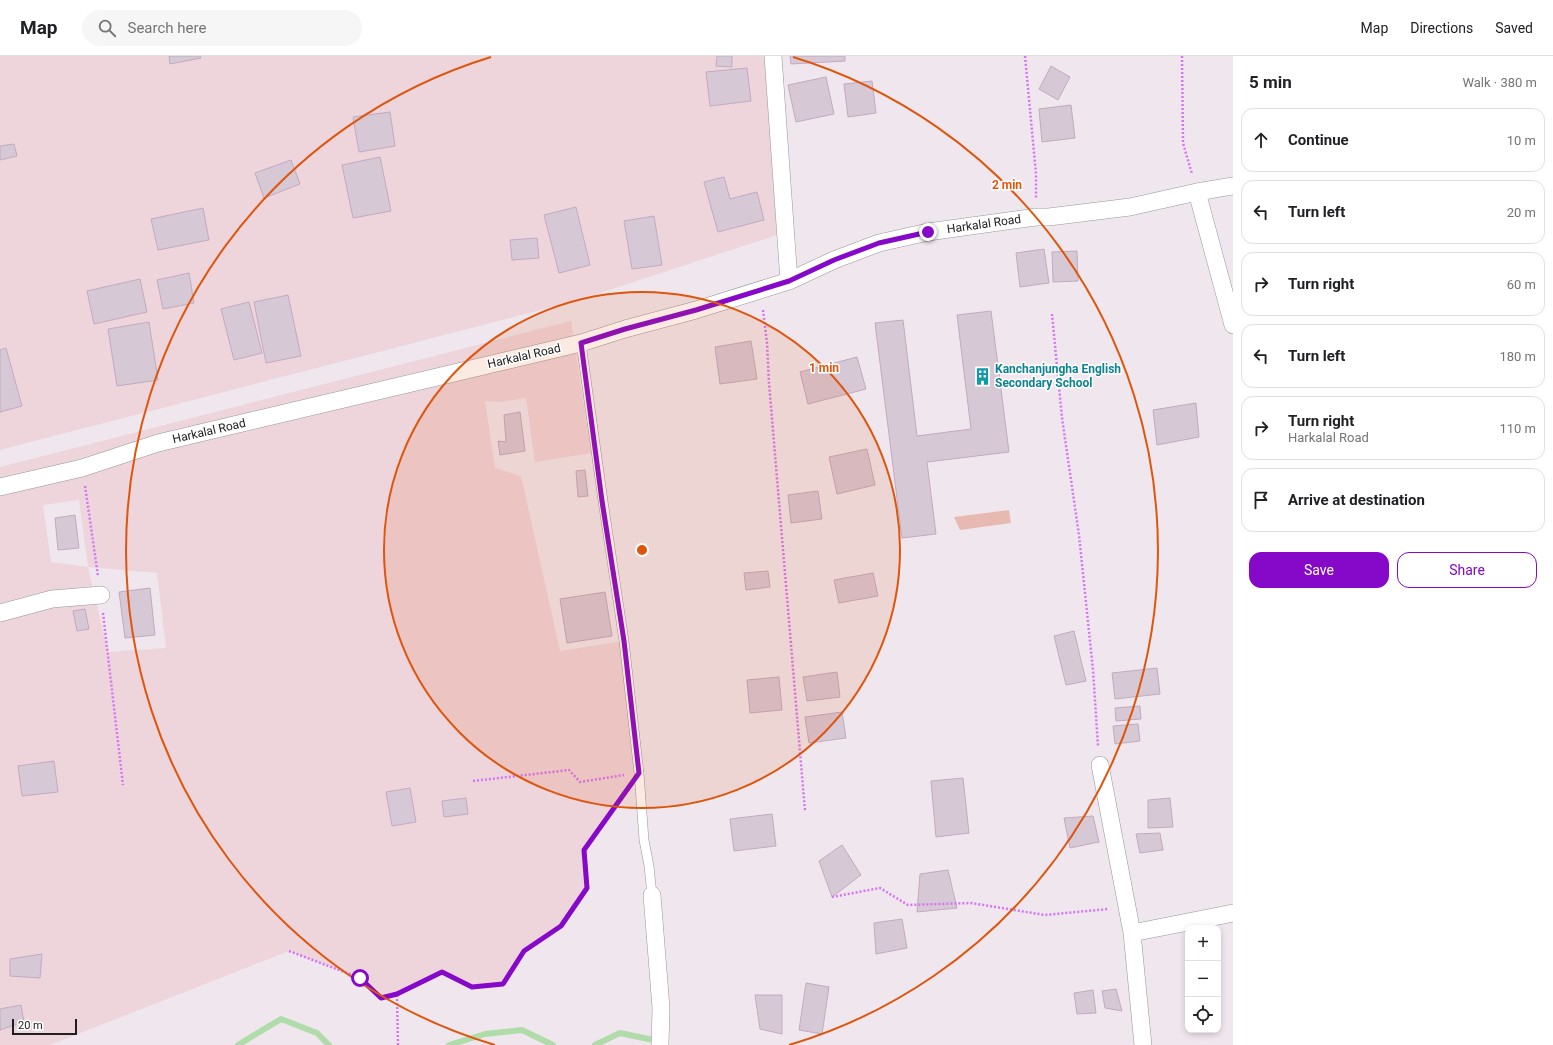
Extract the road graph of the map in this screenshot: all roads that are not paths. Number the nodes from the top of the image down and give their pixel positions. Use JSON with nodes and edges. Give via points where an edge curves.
{"nodes":[{"id":1,"x":773,"y":56,"type":"edge"},
{"id":2,"x":1233,"y":186,"type":"edge"},
{"id":3,"x":1197,"y":192,"type":"junction"},
{"id":4,"x":789,"y":281,"type":"junction"},
{"id":5,"x":1233,"y":324,"type":"edge"},
{"id":6,"x":581,"y":343,"type":"junction"},
{"id":7,"x":0,"y":487,"type":"edge"},
{"id":8,"x":101,"y":595,"type":"road end"},
{"id":9,"x":0,"y":613,"type":"edge"},
{"id":10,"x":1100,"y":765,"type":"road end"},
{"id":11,"x":652,"y":896,"type":"joint"},
{"id":12,"x":1233,"y":914,"type":"edge"},
{"id":13,"x":1132,"y":933,"type":"junction"},
{"id":14,"x":660,"y":1045,"type":"edge"},
{"id":15,"x":1142,"y":1045,"type":"edge"}],
"edges":[{"from":1,"to":4,"type":"street"},
{"from":2,"to":3,"type":"street","name":"Harkalal Road"},
{"from":3,"to":4,"type":"street","name":"Harkalal Road","via":[[1130,207],[928,232],[879,243]]},
{"from":3,"to":5,"type":"street"},
{"from":4,"to":6,"type":"street","name":"Harkalal Road"},
{"from":6,"to":7,"type":"street","name":"Harkalal Road","via":[[158,444],[82,468]]},
{"from":6,"to":11,"type":"lane","via":[[624,641]]},
{"from":8,"to":9,"type":"street","via":[[52,600]]},
{"from":10,"to":13,"type":"street"},
{"from":11,"to":14,"type":"street","via":[[661,1008]]},
{"from":12,"to":13,"type":"street"},
{"from":13,"to":15,"type":"street"}]}
